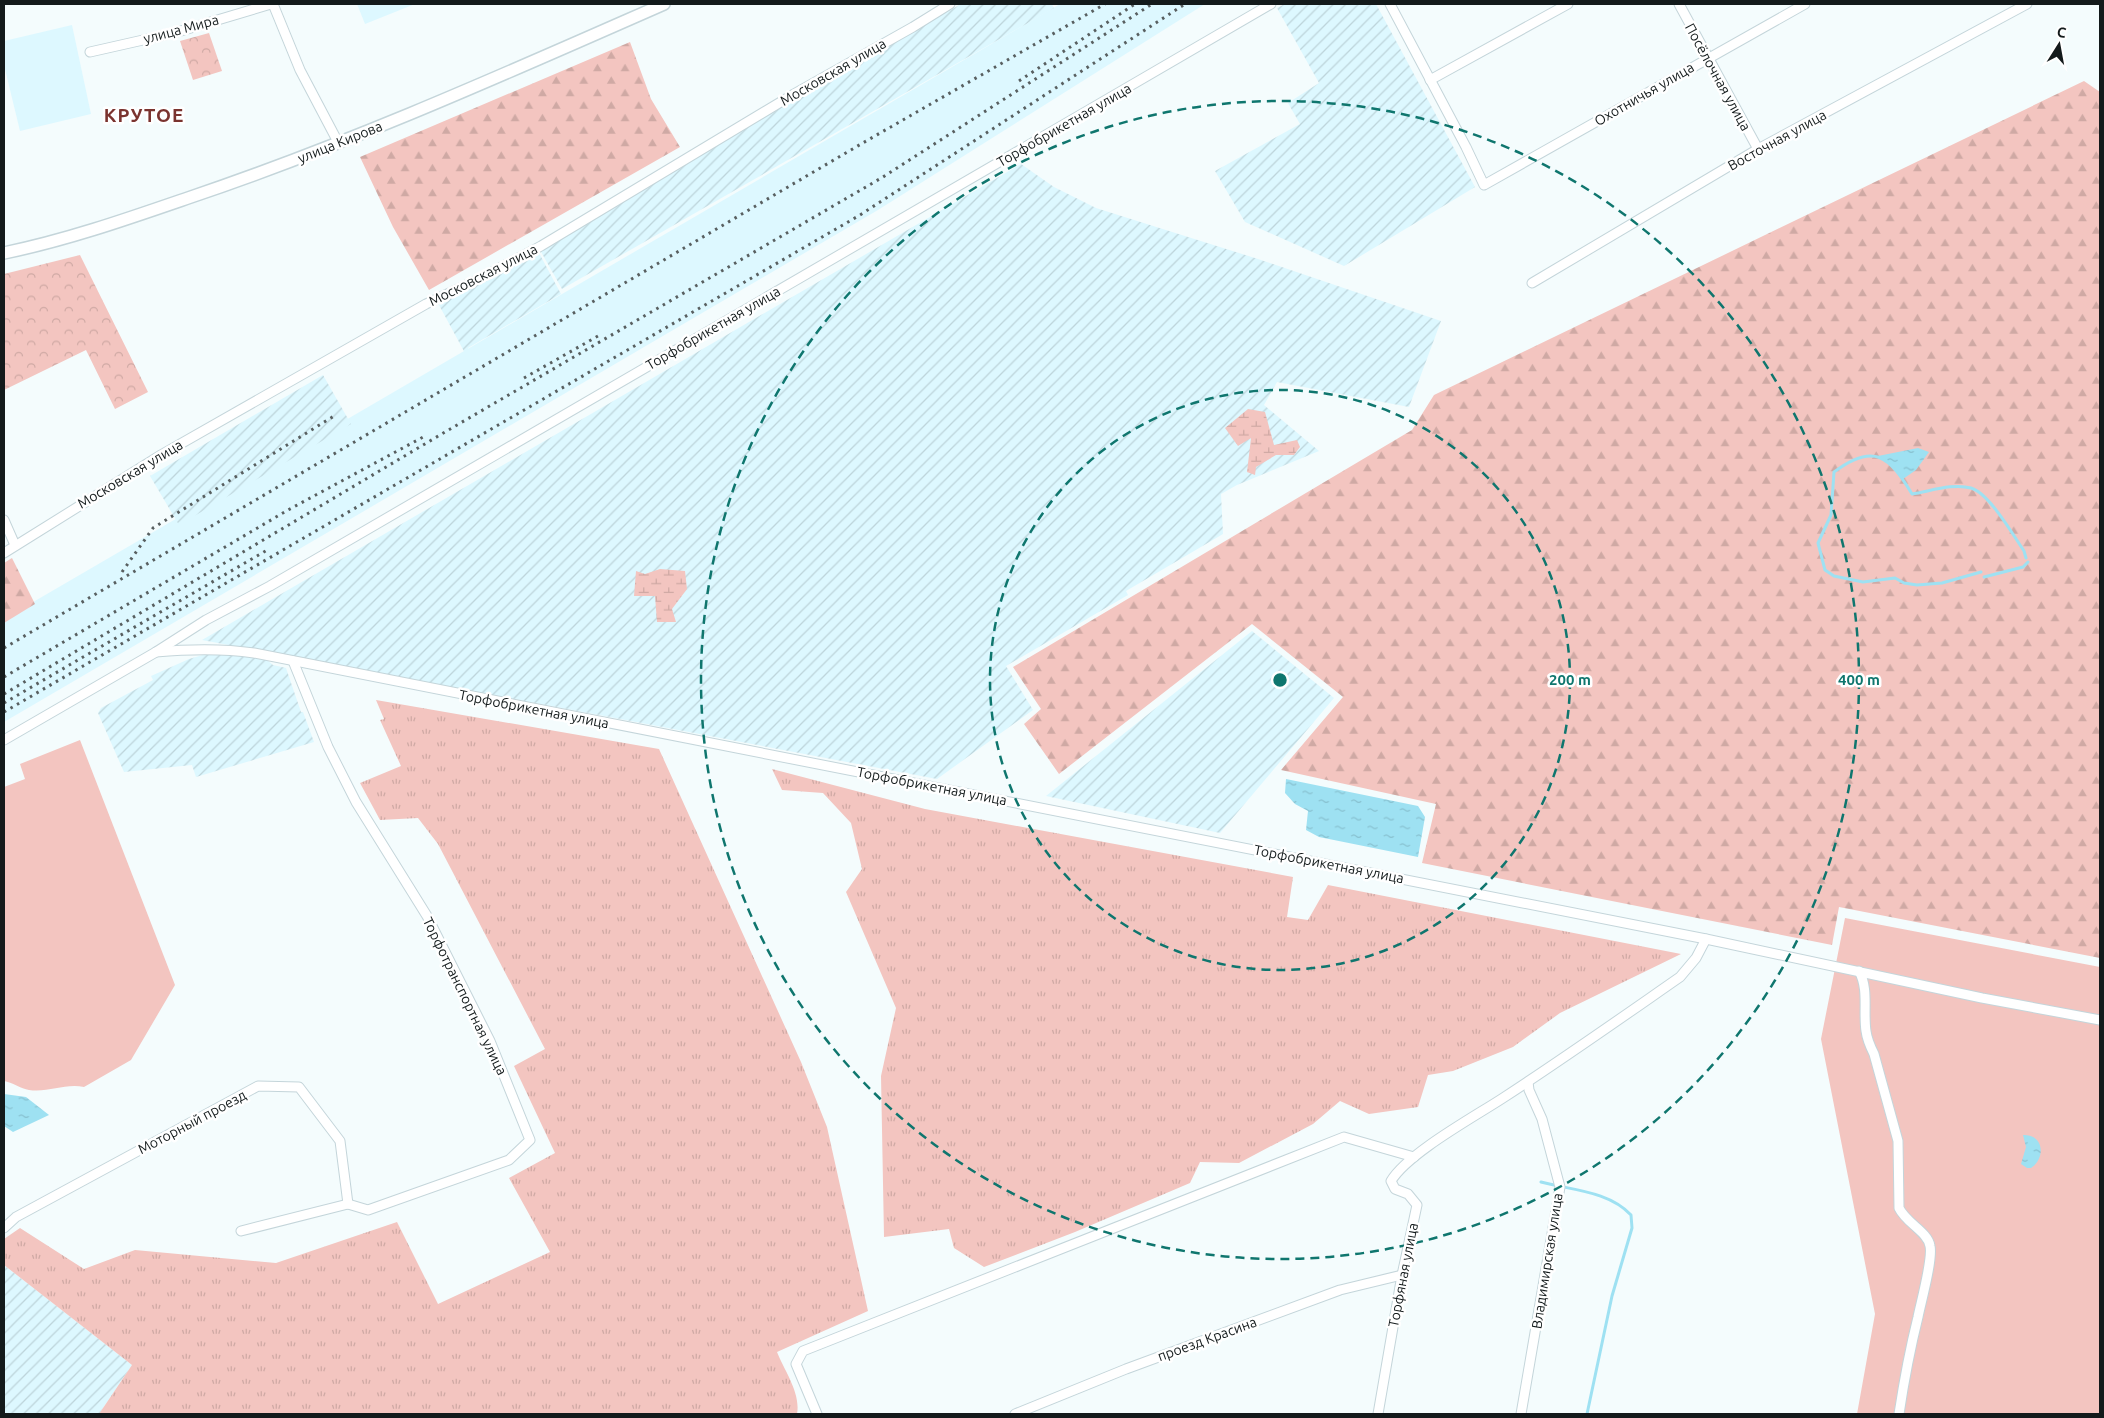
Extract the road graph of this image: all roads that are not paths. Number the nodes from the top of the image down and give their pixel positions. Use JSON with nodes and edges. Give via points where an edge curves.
{"nodes":[{"id":1,"x":272,"y":4,"type":"edge"},
{"id":2,"x":664,"y":4,"type":"edge"},
{"id":3,"x":950,"y":4,"type":"edge"},
{"id":4,"x":1271,"y":4,"type":"edge"},
{"id":5,"x":1390,"y":4,"type":"edge"},
{"id":6,"x":1568,"y":4,"type":"edge"},
{"id":7,"x":1679,"y":4,"type":"edge"},
{"id":8,"x":1805,"y":4,"type":"edge"},
{"id":9,"x":2027,"y":4,"type":"edge"},
{"id":10,"x":90,"y":52,"type":"dead end"},
{"id":11,"x":1708,"y":58,"type":"junction"},
{"id":12,"x":1430,"y":80,"type":"junction"},
{"id":13,"x":339,"y":144,"type":"junction"},
{"id":14,"x":1758,"y":149,"type":"junction"},
{"id":15,"x":5,"y":253,"type":"edge"},
{"id":16,"x":1532,"y":283,"type":"dead end"},
{"id":17,"x":4,"y":520,"type":"edge"},
{"id":18,"x":15,"y":545,"type":"junction"},
{"id":19,"x":4,"y":553,"type":"edge"},
{"id":20,"x":156,"y":652,"type":"junction"},
{"id":21,"x":293,"y":661,"type":"junction"},
{"id":22,"x":4,"y":740,"type":"edge"},
{"id":23,"x":1706,"y":939,"type":"junction"},
{"id":24,"x":1859,"y":971,"type":"junction"},
{"id":25,"x":2100,"y":1020,"type":"edge"},
{"id":26,"x":1528,"y":1082,"type":"junction"},
{"id":27,"x":1414,"y":1157,"type":"junction"},
{"id":28,"x":348,"y":1204,"type":"junction"},
{"id":29,"x":4,"y":1228,"type":"edge"},
{"id":30,"x":241,"y":1231,"type":"dead end"},
{"id":31,"x":1402,"y":1275,"type":"junction"},
{"id":32,"x":817,"y":1414,"type":"edge"},
{"id":33,"x":1015,"y":1414,"type":"edge"},
{"id":34,"x":1378,"y":1414,"type":"edge"},
{"id":35,"x":1521,"y":1414,"type":"edge"},
{"id":36,"x":1899,"y":1414,"type":"edge"}],
"edges":[{"from":1,"to":10,"type":"street","name":"улица Мира"},
{"from":1,"to":13,"type":"street","via":[[300,70]]},
{"from":2,"to":13,"type":"street","name":"улица Кирова"},
{"from":3,"to":18,"type":"street","name":"Московская улица","via":[[541,246],[426,304],[161,455]]},
{"from":4,"to":20,"type":"street","name":"Торфобрикетная улица","via":[[279,581],[206,620]]},
{"from":5,"to":12,"type":"street"},
{"from":6,"to":12,"type":"street"},
{"from":7,"to":11,"type":"street","name":"Посёлочная улица"},
{"from":8,"to":11,"type":"street","name":"Охотничья улица"},
{"from":9,"to":14,"type":"street","name":"Восточная улица"},
{"from":11,"to":12,"type":"street","name":"Охотничья улица","via":[[1484,185]]},
{"from":11,"to":14,"type":"street","name":"Посёлочная улица"},
{"from":13,"to":15,"type":"street","name":"улица Кирова","via":[[83,234]]},
{"from":14,"to":16,"type":"street","name":"Восточная улица"},
{"from":17,"to":18,"type":"street"},
{"from":18,"to":19,"type":"street","name":"Московская улица"},
{"from":20,"to":21,"type":"street","name":"Торфобрикетная улица","via":[[222,648]]},
{"from":20,"to":22,"type":"street","name":"Торфобрикетная улица"},
{"from":21,"to":23,"type":"street","name":"Торфобрикетная улица"},
{"from":21,"to":28,"type":"street","name":"Торфотранспортная улица","via":[[328,747],[356,802],[427,916],[490,1041],[530,1140],[509,1160],[368,1210]]},
{"from":23,"to":24,"type":"street","name":"Торфобрикетная улица"},
{"from":23,"to":26,"type":"street","via":[[1680,978]]},
{"from":24,"to":25,"type":"street","name":"Торфобрикетная улица"},
{"from":24,"to":36,"type":"street","via":[[1864,980],[1865,1030],[1898,1141],[1899,1208],[1903,1217],[1924,1235],[1931,1247]]},
{"from":26,"to":27,"type":"street"},
{"from":26,"to":35,"type":"street","name":"Владимирская улица","via":[[1542,1119],[1560,1187]]},
{"from":27,"to":31,"type":"street","name":"Торфяная улица","via":[[1391,1181],[1395,1189],[1408,1194],[1417,1206]]},
{"from":27,"to":32,"type":"street","via":[[1344,1137],[802,1351],[796,1364]]},
{"from":28,"to":29,"type":"street","name":"Моторный проезд","via":[[340,1141],[299,1087],[258,1086],[16,1217]]},
{"from":28,"to":30,"type":"street","name":"Торфотранспортная улица"},
{"from":31,"to":33,"type":"street","name":"проезд Красина","via":[[1340,1290]]},
{"from":31,"to":34,"type":"street","name":"Торфяная улица"}]}
